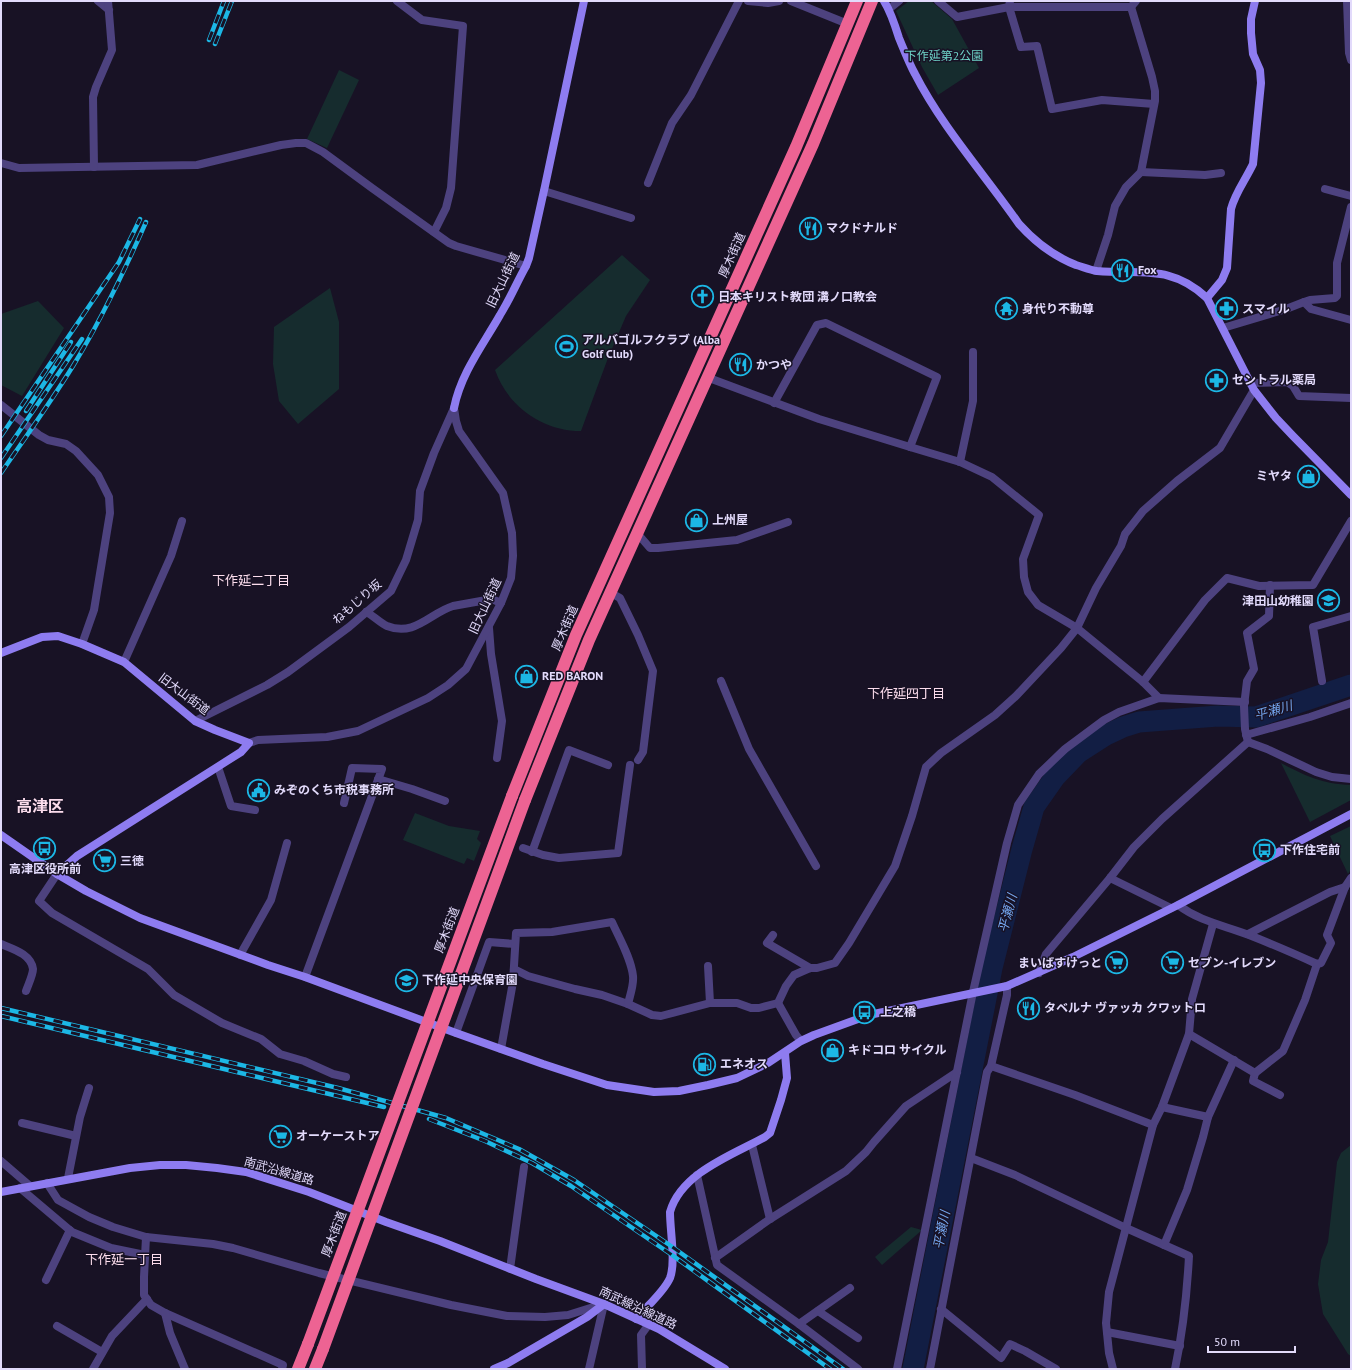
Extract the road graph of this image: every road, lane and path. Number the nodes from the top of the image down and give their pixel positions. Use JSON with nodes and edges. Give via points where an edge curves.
{"nodes":[{"id":1,"x":98,"y":1,"type":"edge"},
{"id":2,"x":108,"y":1,"type":"edge"},
{"id":3,"x":397,"y":1,"type":"edge"},
{"id":4,"x":584,"y":1,"type":"edge"},
{"id":5,"x":739,"y":1,"type":"edge"},
{"id":6,"x":748,"y":1,"type":"edge"},
{"id":7,"x":779,"y":1,"type":"edge"},
{"id":8,"x":791,"y":1,"type":"edge"},
{"id":9,"x":857,"y":1,"type":"edge"},
{"id":10,"x":872,"y":1,"type":"edge"},
{"id":11,"x":884,"y":1,"type":"edge"},
{"id":12,"x":899,"y":1,"type":"edge"},
{"id":13,"x":938,"y":1,"type":"edge"},
{"id":14,"x":1255,"y":1,"type":"edge"},
{"id":15,"x":1347,"y":1,"type":"edge"},
{"id":16,"x":1009,"y":4,"type":"edge"},
{"id":17,"x":1133,"y":4,"type":"edge"},
{"id":18,"x":889,"y":9,"type":"junction"},
{"id":19,"x":109,"y":10,"type":"junction"},
{"id":20,"x":848,"y":24,"type":"junction"},
{"id":21,"x":1351,"y":60,"type":"edge"},
{"id":22,"x":1154,"y":104,"type":"junction"},
{"id":23,"x":1,"y":163,"type":"edge"},
{"id":24,"x":94,"y":167,"type":"junction"},
{"id":25,"x":1141,"y":172,"type":"junction"},
{"id":26,"x":1221,"y":173,"type":"dead end"},
{"id":27,"x":648,"y":183,"type":"dead end"},
{"id":28,"x":1325,"y":189,"type":"dead end"},
{"id":29,"x":544,"y":190,"type":"junction"},
{"id":30,"x":1351,"y":196,"type":"edge"},
{"id":31,"x":1351,"y":206,"type":"edge"},
{"id":32,"x":631,"y":218,"type":"dead end"},
{"id":33,"x":434,"y":232,"type":"junction"},
{"id":34,"x":526,"y":266,"type":"junction"},
{"id":35,"x":1096,"y":271,"type":"junction"},
{"id":36,"x":1207,"y":298,"type":"junction"},
{"id":37,"x":1304,"y":302,"type":"junction"},
{"id":38,"x":1351,"y":320,"type":"edge"},
{"id":39,"x":1223,"y":328,"type":"junction"},
{"id":40,"x":973,"y":352,"type":"dead end"},
{"id":41,"x":709,"y":378,"type":"junction"},
{"id":42,"x":1252,"y":386,"type":"junction"},
{"id":43,"x":1351,"y":398,"type":"edge"},
{"id":44,"x":774,"y":403,"type":"junction"},
{"id":45,"x":1,"y":405,"type":"edge"},
{"id":46,"x":454,"y":408,"type":"junction"},
{"id":47,"x":910,"y":447,"type":"junction"},
{"id":48,"x":960,"y":462,"type":"junction"},
{"id":49,"x":1351,"y":495,"type":"edge"},
{"id":50,"x":1351,"y":521,"type":"edge"},
{"id":51,"x":182,"y":522,"type":"dead end"},
{"id":52,"x":788,"y":522,"type":"dead end"},
{"id":53,"x":637,"y":533,"type":"junction"},
{"id":54,"x":1270,"y":585,"type":"junction"},
{"id":55,"x":611,"y":593,"type":"junction"},
{"id":56,"x":501,"y":603,"type":"junction"},
{"id":57,"x":366,"y":612,"type":"junction"},
{"id":58,"x":1351,"y":616,"type":"edge"},
{"id":59,"x":489,"y":628,"type":"junction"},
{"id":60,"x":1077,"y":628,"type":"junction"},
{"id":61,"x":82,"y":644,"type":"junction"},
{"id":62,"x":1,"y":652,"type":"edge"},
{"id":63,"x":124,"y":662,"type":"junction"},
{"id":64,"x":721,"y":681,"type":"dead end"},
{"id":65,"x":1322,"y":681,"type":"dead end"},
{"id":66,"x":1143,"y":682,"type":"junction"},
{"id":67,"x":1159,"y":698,"type":"junction"},
{"id":68,"x":1351,"y":703,"type":"edge"},
{"id":69,"x":1244,"y":704,"type":"junction"},
{"id":70,"x":195,"y":721,"type":"junction"},
{"id":71,"x":1246,"y":735,"type":"junction"},
{"id":72,"x":249,"y":743,"type":"junction"},
{"id":73,"x":497,"y":758,"type":"dead end"},
{"id":74,"x":608,"y":765,"type":"dead end"},
{"id":75,"x":218,"y":767,"type":"junction"},
{"id":76,"x":378,"y":779,"type":"junction"},
{"id":77,"x":1351,"y":779,"type":"edge"},
{"id":78,"x":445,"y":801,"type":"dead end"},
{"id":79,"x":344,"y":803,"type":"dead end"},
{"id":80,"x":255,"y":810,"type":"dead end"},
{"id":81,"x":1351,"y":814,"type":"edge"},
{"id":82,"x":1,"y":835,"type":"edge"},
{"id":83,"x":287,"y":843,"type":"dead end"},
{"id":84,"x":523,"y":848,"type":"dead end"},
{"id":85,"x":532,"y":852,"type":"junction"},
{"id":86,"x":816,"y":866,"type":"dead end"},
{"id":87,"x":57,"y":874,"type":"junction"},
{"id":88,"x":1110,"y":878,"type":"junction"},
{"id":89,"x":1351,"y":878,"type":"edge"},
{"id":90,"x":1345,"y":887,"type":"junction"},
{"id":91,"x":1174,"y":907,"type":"junction"},
{"id":92,"x":1213,"y":924,"type":"junction"},
{"id":93,"x":1248,"y":934,"type":"junction"},
{"id":94,"x":773,"y":935,"type":"dead end"},
{"id":95,"x":1,"y":944,"type":"edge"},
{"id":96,"x":514,"y":944,"type":"junction"},
{"id":97,"x":240,"y":955,"type":"junction"},
{"id":98,"x":1317,"y":964,"type":"junction"},
{"id":99,"x":708,"y":966,"type":"dead end"},
{"id":100,"x":810,"y":968,"type":"junction"},
{"id":101,"x":514,"y":969,"type":"junction"},
{"id":102,"x":1039,"y":972,"type":"junction"},
{"id":103,"x":305,"y":977,"type":"junction"},
{"id":104,"x":1004,"y":986,"type":"junction"},
{"id":105,"x":26,"y":991,"type":"dead end"},
{"id":106,"x":973,"y":992,"type":"junction"},
{"id":107,"x":710,"y":1003,"type":"junction"},
{"id":108,"x":778,"y":1003,"type":"junction"},
{"id":109,"x":628,"y":1004,"type":"junction"},
{"id":110,"x":456,"y":1033,"type":"junction"},
{"id":111,"x":1189,"y":1034,"type":"junction"},
{"id":112,"x":801,"y":1041,"type":"junction"},
{"id":113,"x":501,"y":1049,"type":"junction"},
{"id":114,"x":785,"y":1053,"type":"junction"},
{"id":115,"x":1234,"y":1060,"type":"junction"},
{"id":116,"x":991,"y":1066,"type":"junction"},
{"id":117,"x":957,"y":1072,"type":"junction"},
{"id":118,"x":1255,"y":1073,"type":"junction"},
{"id":119,"x":346,"y":1077,"type":"dead end"},
{"id":120,"x":89,"y":1088,"type":"dead end"},
{"id":121,"x":1280,"y":1096,"type":"dead end"},
{"id":122,"x":1162,"y":1107,"type":"junction"},
{"id":123,"x":1208,"y":1117,"type":"junction"},
{"id":124,"x":22,"y":1123,"type":"dead end"},
{"id":125,"x":1153,"y":1125,"type":"junction"},
{"id":126,"x":76,"y":1136,"type":"junction"},
{"id":127,"x":752,"y":1145,"type":"junction"},
{"id":128,"x":971,"y":1158,"type":"junction"},
{"id":129,"x":1,"y":1160,"type":"edge"},
{"id":130,"x":524,"y":1167,"type":"dead end"},
{"id":131,"x":697,"y":1175,"type":"junction"},
{"id":132,"x":68,"y":1178,"type":"junction"},
{"id":133,"x":47,"y":1183,"type":"junction"},
{"id":134,"x":30,"y":1186,"type":"junction"},
{"id":135,"x":20,"y":1188,"type":"junction"},
{"id":136,"x":1,"y":1192,"type":"edge"},
{"id":137,"x":770,"y":1219,"type":"junction"},
{"id":138,"x":1126,"y":1228,"type":"junction"},
{"id":139,"x":70,"y":1230,"type":"junction"},
{"id":140,"x":146,"y":1237,"type":"junction"},
{"id":141,"x":1164,"y":1245,"type":"junction"},
{"id":142,"x":145,"y":1255,"type":"junction"},
{"id":143,"x":715,"y":1258,"type":"junction"},
{"id":144,"x":510,"y":1269,"type":"junction"},
{"id":145,"x":536,"y":1279,"type":"joint"},
{"id":146,"x":46,"y":1280,"type":"dead end"},
{"id":147,"x":850,"y":1288,"type":"dead end"},
{"id":148,"x":147,"y":1299,"type":"junction"},
{"id":149,"x":604,"y":1304,"type":"junction"},
{"id":150,"x":941,"y":1309,"type":"junction"},
{"id":151,"x":818,"y":1311,"type":"junction"},
{"id":152,"x":165,"y":1313,"type":"junction"},
{"id":153,"x":636,"y":1318,"type":"junction"},
{"id":154,"x":649,"y":1324,"type":"junction"},
{"id":155,"x":798,"y":1324,"type":"junction"},
{"id":156,"x":57,"y":1326,"type":"dead end"},
{"id":157,"x":1107,"y":1332,"type":"junction"},
{"id":158,"x":858,"y":1338,"type":"dead end"},
{"id":159,"x":1180,"y":1346,"type":"junction"},
{"id":160,"x":102,"y":1352,"type":"junction"},
{"id":161,"x":93,"y":1369,"type":"edge"},
{"id":162,"x":185,"y":1369,"type":"edge"},
{"id":163,"x":282,"y":1369,"type":"edge"},
{"id":164,"x":298,"y":1369,"type":"edge"},
{"id":165,"x":315,"y":1369,"type":"edge"},
{"id":166,"x":494,"y":1369,"type":"edge"},
{"id":167,"x":589,"y":1369,"type":"edge"},
{"id":168,"x":642,"y":1369,"type":"edge"},
{"id":169,"x":725,"y":1369,"type":"edge"},
{"id":170,"x":858,"y":1369,"type":"edge"},
{"id":171,"x":898,"y":1369,"type":"edge"},
{"id":172,"x":930,"y":1369,"type":"edge"},
{"id":173,"x":1056,"y":1369,"type":"edge"},
{"id":174,"x":1113,"y":1369,"type":"edge"},
{"id":175,"x":1175,"y":1369,"type":"edge"}],
"edges":[{"from":1,"to":19,"type":"street"},
{"from":2,"to":19,"type":"street"},
{"from":3,"to":33,"type":"street","via":[[422,20],[463,26],[452,188],[446,208]]},
{"from":4,"to":29,"type":"street","name":"旧大山街道"},
{"from":5,"to":27,"type":"street","via":[[690,95],[672,123]]},
{"from":6,"to":7,"type":"street","via":[[768,4]]},
{"from":8,"to":20,"type":"street"},
{"from":9,"to":20,"type":"highway","name":"厚木街道"},
{"from":10,"to":41,"type":"highway","via":[[813,144]]},
{"from":11,"to":18,"type":"street"},
{"from":12,"to":18,"type":"street"},
{"from":13,"to":16,"type":"street","via":[[957,17]]},
{"from":14,"to":36,"type":"street","via":[[1251,33],[1253,54],[1260,70],[1261,83],[1252,164],[1233,200],[1227,268],[1222,280]]},
{"from":15,"to":21,"type":"street"},
{"from":16,"to":17,"type":"street"},
{"from":16,"to":22,"type":"street","via":[[1021,47],[1037,46],[1052,109],[1102,100]]},
{"from":17,"to":22,"type":"street","via":[[1155,91]]},
{"from":18,"to":35,"type":"street","via":[[915,74],[952,132],[1030,237],[1061,259]]},
{"from":19,"to":24,"type":"street","via":[[112,50],[93,97]]},
{"from":20,"to":164,"type":"highway","name":"厚木街道","bridge":true,"via":[[793,154],[576,635],[512,796]]},
{"from":22,"to":25,"type":"street"},
{"from":23,"to":24,"type":"street","via":[[19,168]]},
{"from":24,"to":33,"type":"street","via":[[197,165],[281,145],[306,143],[328,155]]},
{"from":25,"to":26,"type":"street","via":[[1205,175]]},
{"from":25,"to":35,"type":"street","via":[[1126,187],[1115,206]]},
{"from":28,"to":30,"type":"street"},
{"from":29,"to":32,"type":"street"},
{"from":29,"to":34,"type":"street","name":"旧大山街道"},
{"from":31,"to":37,"type":"street","via":[[1337,263],[1337,296]]},
{"from":33,"to":34,"type":"street","via":[[456,246]]},
{"from":34,"to":46,"type":"street","name":"旧大山街道","via":[[471,363],[457,392]]},
{"from":35,"to":36,"type":"street","via":[[1160,274],[1180,279],[1198,289]]},
{"from":36,"to":39,"type":"street"},
{"from":37,"to":38,"type":"street","via":[[1311,309]]},
{"from":37,"to":39,"type":"street"},
{"from":39,"to":42,"type":"street"},
{"from":40,"to":48,"type":"street","via":[[973,401]]},
{"from":41,"to":44,"type":"street"},
{"from":41,"to":53,"type":"highway"},
{"from":42,"to":43,"type":"street","via":[[1287,382],[1299,396]]},
{"from":42,"to":49,"type":"street","via":[[1276,418]]},
{"from":42,"to":60,"type":"street","via":[[1220,448],[1144,510],[1125,534],[1122,546],[1096,588]]},
{"from":44,"to":47,"type":"street"},
{"from":44,"to":47,"type":"street","via":[[817,325],[826,323],[937,377]]},
{"from":45,"to":61,"type":"street","via":[[39,435],[66,444],[76,451],[98,475],[109,497],[110,513],[94,610]]},
{"from":46,"to":56,"type":"street","name":"旧大山街道","via":[[459,431],[503,493],[508,512],[513,556],[511,578]]},
{"from":46,"to":57,"type":"street","name":"ねもじり坂","via":[[420,491],[418,520],[406,560],[391,591]]},
{"from":47,"to":48,"type":"street"},
{"from":48,"to":60,"type":"street","via":[[992,477],[1039,515],[1023,559],[1028,592],[1038,605]]},
{"from":50,"to":54,"type":"street","via":[[1313,585]]},
{"from":51,"to":63,"type":"street","via":[[171,556]]},
{"from":52,"to":53,"type":"street","via":[[737,540],[658,548],[650,548]]},
{"from":53,"to":55,"type":"highway"},
{"from":54,"to":66,"type":"street","via":[[1259,586],[1227,578],[1205,600]]},
{"from":54,"to":69,"type":"street","via":[[1269,616],[1247,633],[1254,668],[1247,681]]},
{"from":55,"to":85,"type":"street","via":[[620,598],[653,671],[642,760],[627,766],[618,853],[560,858]]},
{"from":55,"to":165,"type":"highway","bridge":true,"via":[[589,640],[525,800]]},
{"from":56,"to":57,"type":"street","via":[[492,599],[453,606],[425,622],[396,629]]},
{"from":56,"to":59,"type":"street","name":"旧大山街道"},
{"from":57,"to":70,"type":"street","name":"ねもじり坂","via":[[288,672]]},
{"from":58,"to":65,"type":"street","via":[[1313,627]]},
{"from":59,"to":72,"type":"street","name":"旧大山街道","via":[[466,669],[428,698],[358,731],[327,737],[258,740]]},
{"from":59,"to":73,"type":"street","via":[[502,721]]},
{"from":60,"to":66,"type":"street"},
{"from":60,"to":100,"type":"street","via":[[995,716],[941,753],[926,767],[896,866],[835,962]]},
{"from":61,"to":62,"type":"street","name":"旧大山街道","via":[[58,636],[42,637]]},
{"from":61,"to":63,"type":"street","name":"旧大山街道"},
{"from":63,"to":70,"type":"street","name":"旧大山街道"},
{"from":64,"to":86,"type":"street","via":[[749,749]]},
{"from":66,"to":67,"type":"street"},
{"from":67,"to":69,"type":"street"},
{"from":67,"to":106,"type":"street","via":[[1119,712],[1078,739],[1039,774],[1018,805]]},
{"from":68,"to":71,"type":"street"},
{"from":69,"to":71,"type":"street"},
{"from":70,"to":72,"type":"street","name":"旧大山街道"},
{"from":71,"to":77,"type":"street","via":[[1267,749],[1316,772]]},
{"from":71,"to":88,"type":"street","via":[[1134,847]]},
{"from":72,"to":75,"type":"street","via":[[241,752]]},
{"from":74,"to":85,"type":"street","via":[[569,750]]},
{"from":75,"to":80,"type":"street","via":[[231,806]]},
{"from":75,"to":87,"type":"street","via":[[77,856]]},
{"from":76,"to":78,"type":"street"},
{"from":76,"to":79,"type":"street","via":[[382,769],[352,768]]},
{"from":76,"to":103,"type":"street"},
{"from":81,"to":91,"type":"street"},
{"from":82,"to":87,"type":"street"},
{"from":83,"to":97,"type":"street","via":[[271,900]]},
{"from":84,"to":85,"type":"street"},
{"from":87,"to":97,"type":"street","via":[[140,918]]},
{"from":87,"to":119,"type":"street","via":[[39,901],[52,913],[148,969],[174,995],[222,1023],[261,1039],[280,1054]]},
{"from":88,"to":91,"type":"street"},
{"from":88,"to":102,"type":"street","via":[[1046,954]]},
{"from":89,"to":90,"type":"street"},
{"from":90,"to":93,"type":"street","via":[[1330,892]]},
{"from":90,"to":98,"type":"street","via":[[1327,935],[1331,943],[1321,963]]},
{"from":91,"to":92,"type":"street"},
{"from":91,"to":102,"type":"street"},
{"from":92,"to":93,"type":"street"},
{"from":92,"to":111,"type":"street","via":[[1192,999]]},
{"from":93,"to":98,"type":"street"},
{"from":94,"to":100,"type":"street","via":[[767,944]]},
{"from":95,"to":105,"type":"street","via":[[18,951],[30,961],[33,970]]},
{"from":96,"to":101,"type":"street"},
{"from":96,"to":109,"type":"street","via":[[516,933],[552,932],[612,922],[633,976]]},
{"from":96,"to":110,"type":"street","via":[[489,942]]},
{"from":97,"to":103,"type":"street"},
{"from":98,"to":118,"type":"street","via":[[1283,1051]]},
{"from":99,"to":107,"type":"street"},
{"from":100,"to":108,"type":"street","via":[[794,975]]},
{"from":101,"to":109,"type":"street","via":[[528,976]]},
{"from":101,"to":113,"type":"street"},
{"from":102,"to":104,"type":"street"},
{"from":103,"to":110,"type":"street"},
{"from":104,"to":106,"type":"street"},
{"from":104,"to":116,"type":"street","via":[[1007,995]]},
{"from":106,"to":112,"type":"street","via":[[869,1015]]},
{"from":106,"to":117,"type":"street"},
{"from":107,"to":108,"type":"street","via":[[737,1003],[759,1008]]},
{"from":107,"to":109,"type":"street","via":[[661,1016],[652,1015]]},
{"from":108,"to":112,"type":"street"},
{"from":110,"to":113,"type":"street"},
{"from":111,"to":115,"type":"street"},
{"from":111,"to":122,"type":"street"},
{"from":112,"to":114,"type":"street"},
{"from":113,"to":114,"type":"street","via":[[607,1085],[654,1092],[679,1091],[737,1078]]},
{"from":114,"to":127,"type":"street","via":[[787,1078],[770,1133]]},
{"from":115,"to":118,"type":"street"},
{"from":115,"to":123,"type":"street"},
{"from":116,"to":125,"type":"street"},
{"from":116,"to":128,"type":"street","via":[[987,1072]]},
{"from":117,"to":137,"type":"street","via":[[906,1106],[846,1171]]},
{"from":117,"to":171,"type":"street"},
{"from":118,"to":121,"type":"street","via":[[1253,1081]]},
{"from":120,"to":126,"type":"street"},
{"from":122,"to":123,"type":"street"},
{"from":122,"to":125,"type":"street"},
{"from":123,"to":141,"type":"street","via":[[1187,1190]]},
{"from":124,"to":126,"type":"street"},
{"from":125,"to":138,"type":"street"},
{"from":126,"to":132,"type":"street"},
{"from":127,"to":131,"type":"street"},
{"from":127,"to":137,"type":"street"},
{"from":128,"to":138,"type":"street","via":[[1015,1175]]},
{"from":128,"to":150,"type":"street"},
{"from":129,"to":134,"type":"street"},
{"from":130,"to":144,"type":"street"},
{"from":131,"to":143,"type":"street"},
{"from":131,"to":153,"type":"street","via":[[678,1194],[670,1212],[672,1267],[669,1279],[662,1291]]},
{"from":132,"to":133,"type":"street","name":"南武沿線道路"},
{"from":132,"to":144,"type":"street","name":"南武沿線道路","via":[[160,1165],[246,1172],[309,1192]]},
{"from":133,"to":134,"type":"street","name":"南武沿線道路"},
{"from":133,"to":140,"type":"street","via":[[58,1200],[89,1217]]},
{"from":134,"to":135,"type":"street","name":"南武沿線道路"},
{"from":135,"to":136,"type":"street","name":"南武沿線道路"},
{"from":135,"to":139,"type":"street"},
{"from":137,"to":143,"type":"street"},
{"from":138,"to":141,"type":"street"},
{"from":138,"to":157,"type":"street","via":[[1109,1292]]},
{"from":139,"to":142,"type":"street","via":[[111,1248]]},
{"from":139,"to":146,"type":"street"},
{"from":140,"to":142,"type":"street"},
{"from":140,"to":149,"type":"street","via":[[233,1248],[320,1273],[507,1316],[568,1315]]},
{"from":141,"to":159,"type":"street","via":[[1189,1256],[1188,1288]]},
{"from":142,"to":148,"type":"street","via":[[144,1295]]},
{"from":143,"to":155,"type":"street","via":[[717,1265]]},
{"from":144,"to":145,"type":"street","name":"南武沿線道路"},
{"from":145,"to":149,"type":"street","name":"南武線沿線道路"},
{"from":147,"to":151,"type":"street"},
{"from":148,"to":152,"type":"street"},
{"from":148,"to":160,"type":"street","via":[[112,1336]]},
{"from":149,"to":153,"type":"street","name":"南武線沿線道路"},
{"from":149,"to":166,"type":"street","via":[[587,1317]]},
{"from":149,"to":167,"type":"street"},
{"from":150,"to":172,"type":"street"},
{"from":150,"to":173,"type":"street","via":[[1001,1358],[1010,1344]]},
{"from":151,"to":155,"type":"street"},
{"from":151,"to":158,"type":"street"},
{"from":152,"to":162,"type":"street","via":[[170,1333]]},
{"from":152,"to":163,"type":"street","via":[[283,1365]]},
{"from":153,"to":154,"type":"street","name":"南武線沿線道路"},
{"from":154,"to":168,"type":"street","via":[[641,1335]]},
{"from":154,"to":169,"type":"street","name":"南武線沿線道路"},
{"from":155,"to":170,"type":"street"},
{"from":156,"to":160,"type":"street"},
{"from":157,"to":159,"type":"street"},
{"from":157,"to":174,"type":"street"},
{"from":159,"to":175,"type":"street"},
{"from":160,"to":161,"type":"street"}]}
